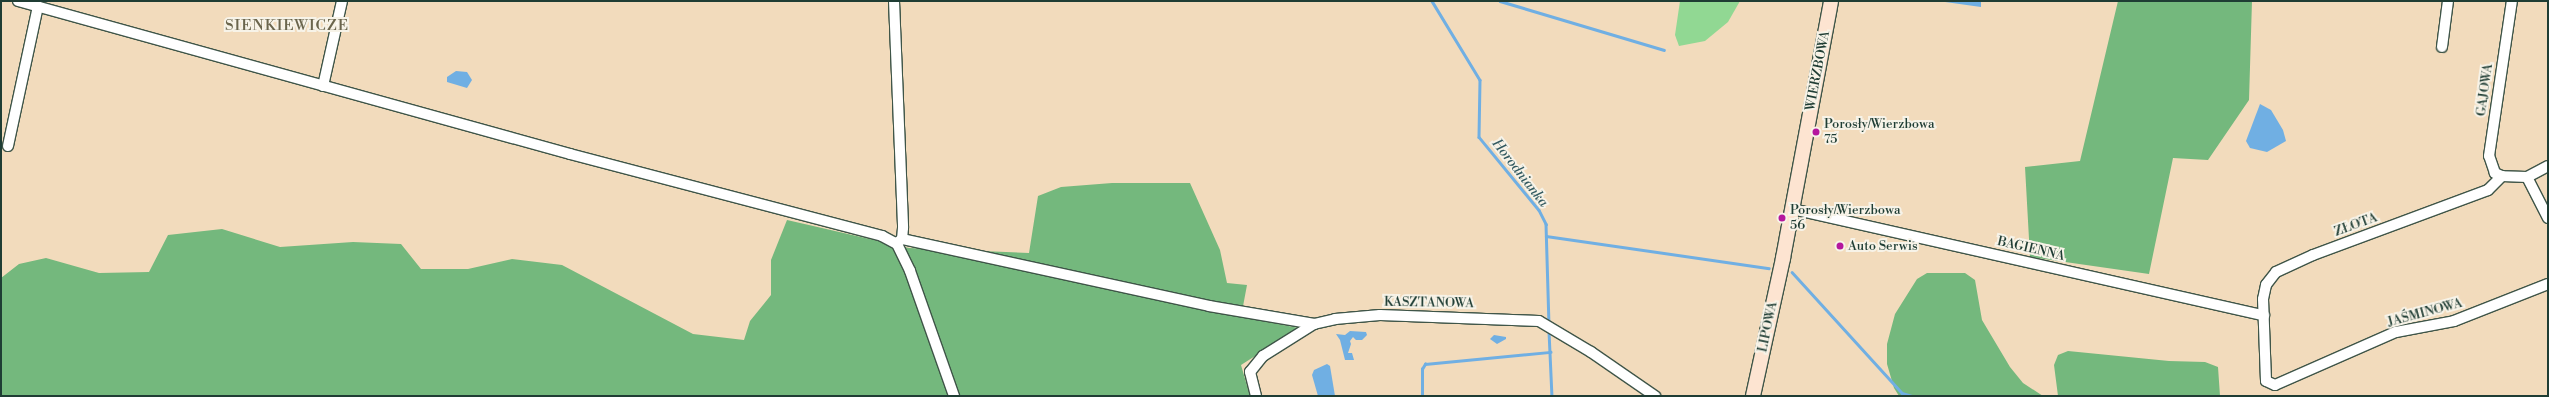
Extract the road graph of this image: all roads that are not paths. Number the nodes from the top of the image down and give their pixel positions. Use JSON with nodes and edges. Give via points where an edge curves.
{"nodes":[{"id":1,"x":18,"y":1,"type":"edge"},
{"id":2,"x":342,"y":1,"type":"edge"},
{"id":3,"x":894,"y":1,"type":"edge"},
{"id":4,"x":1832,"y":1,"type":"edge"},
{"id":5,"x":2448,"y":1,"type":"edge"},
{"id":6,"x":2512,"y":1,"type":"edge"},
{"id":7,"x":38,"y":6,"type":"junction"},
{"id":8,"x":2442,"y":47,"type":"dead end"},
{"id":9,"x":322,"y":86,"type":"junction"},
{"id":10,"x":8,"y":146,"type":"dead end"},
{"id":11,"x":2548,"y":166,"type":"edge"},
{"id":12,"x":2502,"y":176,"type":"junction"},
{"id":13,"x":2527,"y":177,"type":"junction"},
{"id":14,"x":1792,"y":209,"type":"junction"},
{"id":15,"x":2548,"y":218,"type":"edge"},
{"id":16,"x":900,"y":241,"type":"junction"},
{"id":17,"x":1783,"y":258,"type":"joint"},
{"id":18,"x":2548,"y":284,"type":"edge"},
{"id":19,"x":2264,"y":315,"type":"junction"},
{"id":20,"x":1314,"y":324,"type":"junction"},
{"id":21,"x":2266,"y":381,"type":"joint"},
{"id":22,"x":954,"y":396,"type":"edge"},
{"id":23,"x":1256,"y":396,"type":"edge"},
{"id":24,"x":1655,"y":396,"type":"edge"},
{"id":25,"x":1753,"y":396,"type":"edge"}],
"edges":[{"from":1,"to":7,"type":"street"},
{"from":2,"to":9,"type":"street"},
{"from":3,"to":16,"type":"street","via":[[902,178]]},
{"from":4,"to":14,"type":"street","name":"WIERZBOWA"},
{"from":5,"to":8,"type":"street"},
{"from":6,"to":12,"type":"street","name":"GAJOWA","via":[[2489,156],[2491,166]]},
{"from":7,"to":9,"type":"street"},
{"from":7,"to":10,"type":"street"},
{"from":9,"to":16,"type":"street"},
{"from":11,"to":13,"type":"street"},
{"from":12,"to":13,"type":"street"},
{"from":12,"to":19,"type":"street","name":"ZŁOTA","via":[[2488,190],[2286,266],[2276,272],[2266,285]]},
{"from":13,"to":15,"type":"street"},
{"from":14,"to":17,"type":"street","name":"WIERZBOWA"},
{"from":14,"to":19,"type":"street","name":"BAGIENNA"},
{"from":16,"to":20,"type":"street","via":[[1209,306]]},
{"from":16,"to":22,"type":"street"},
{"from":17,"to":25,"type":"street","name":"LIPOWA"},
{"from":18,"to":21,"type":"street","name":"JAŚMINOWA","via":[[2454,320],[2396,332],[2275,384]]},
{"from":19,"to":21,"type":"street","name":"ZŁOTA"},
{"from":20,"to":23,"type":"street","via":[[1254,365],[1250,372]]},
{"from":20,"to":24,"type":"street","name":"KASZTANOWA","via":[[1380,315],[1543,322]]}]}
